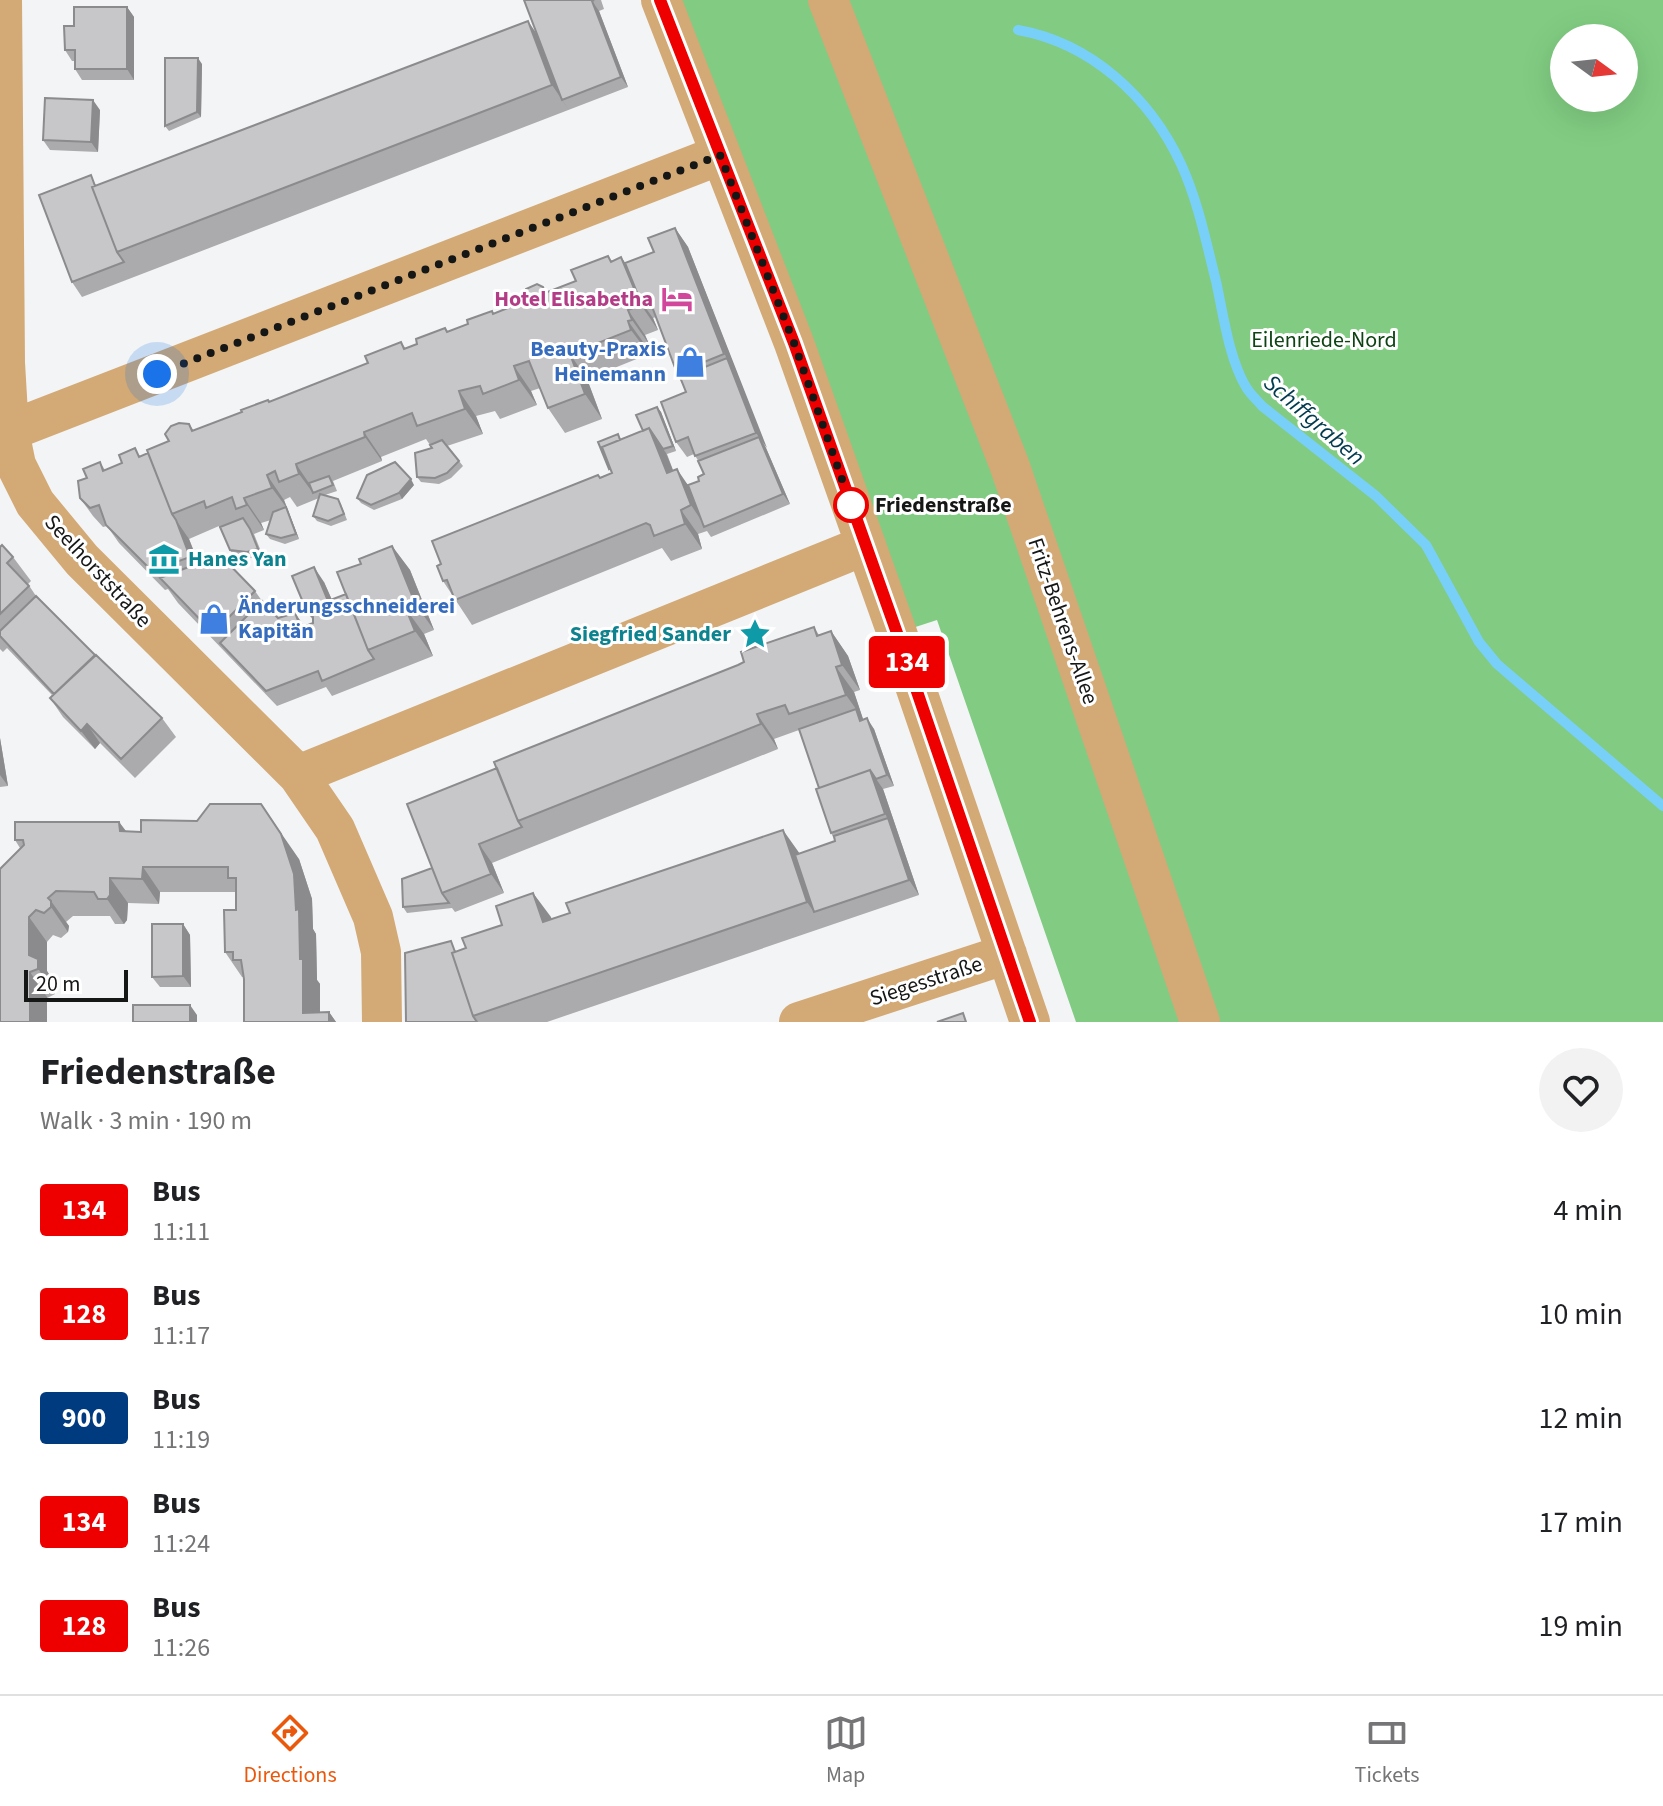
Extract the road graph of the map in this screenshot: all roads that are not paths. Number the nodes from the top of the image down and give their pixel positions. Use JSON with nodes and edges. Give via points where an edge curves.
{"nodes":[{"id":1,"x":2,"y":0,"type":"edge"},
{"id":2,"x":661,"y":0,"type":"edge"},
{"id":3,"x":828,"y":0,"type":"edge"},
{"id":4,"x":720,"y":155,"type":"junction"},
{"id":5,"x":3,"y":276,"type":"edge"},
{"id":6,"x":9,"y":431,"type":"junction"},
{"id":7,"x":866,"y":545,"type":"junction"},
{"id":8,"x":298,"y":775,"type":"junction"},
{"id":9,"x":1007,"y":954,"type":"junction"},
{"id":10,"x":382,"y":1022,"type":"edge"},
{"id":11,"x":799,"y":1022,"type":"edge"},
{"id":12,"x":1030,"y":1022,"type":"edge"},
{"id":13,"x":1200,"y":1022,"type":"edge"}],
"edges":[{"from":1,"to":5,"type":"street","name":"Seelhorststraße"},
{"from":2,"to":4,"type":"street"},
{"from":3,"to":13,"type":"street","name":"Fritz-Behrens-Allee","via":[[1009,464]]},
{"from":4,"to":6,"type":"street"},
{"from":4,"to":7,"type":"street"},
{"from":5,"to":6,"type":"street","name":"Seelhorststraße"},
{"from":6,"to":8,"type":"street","name":"Seelhorststraße","via":[[16,465],[35,503],[82,560]]},
{"from":7,"to":8,"type":"street"},
{"from":7,"to":9,"type":"street"},
{"from":8,"to":10,"type":"street","name":"Seelhorststraße","via":[[335,829],[373,917],[381,952]]},
{"from":9,"to":11,"type":"street","name":"Siegesstraße"},
{"from":9,"to":12,"type":"street"}]}
